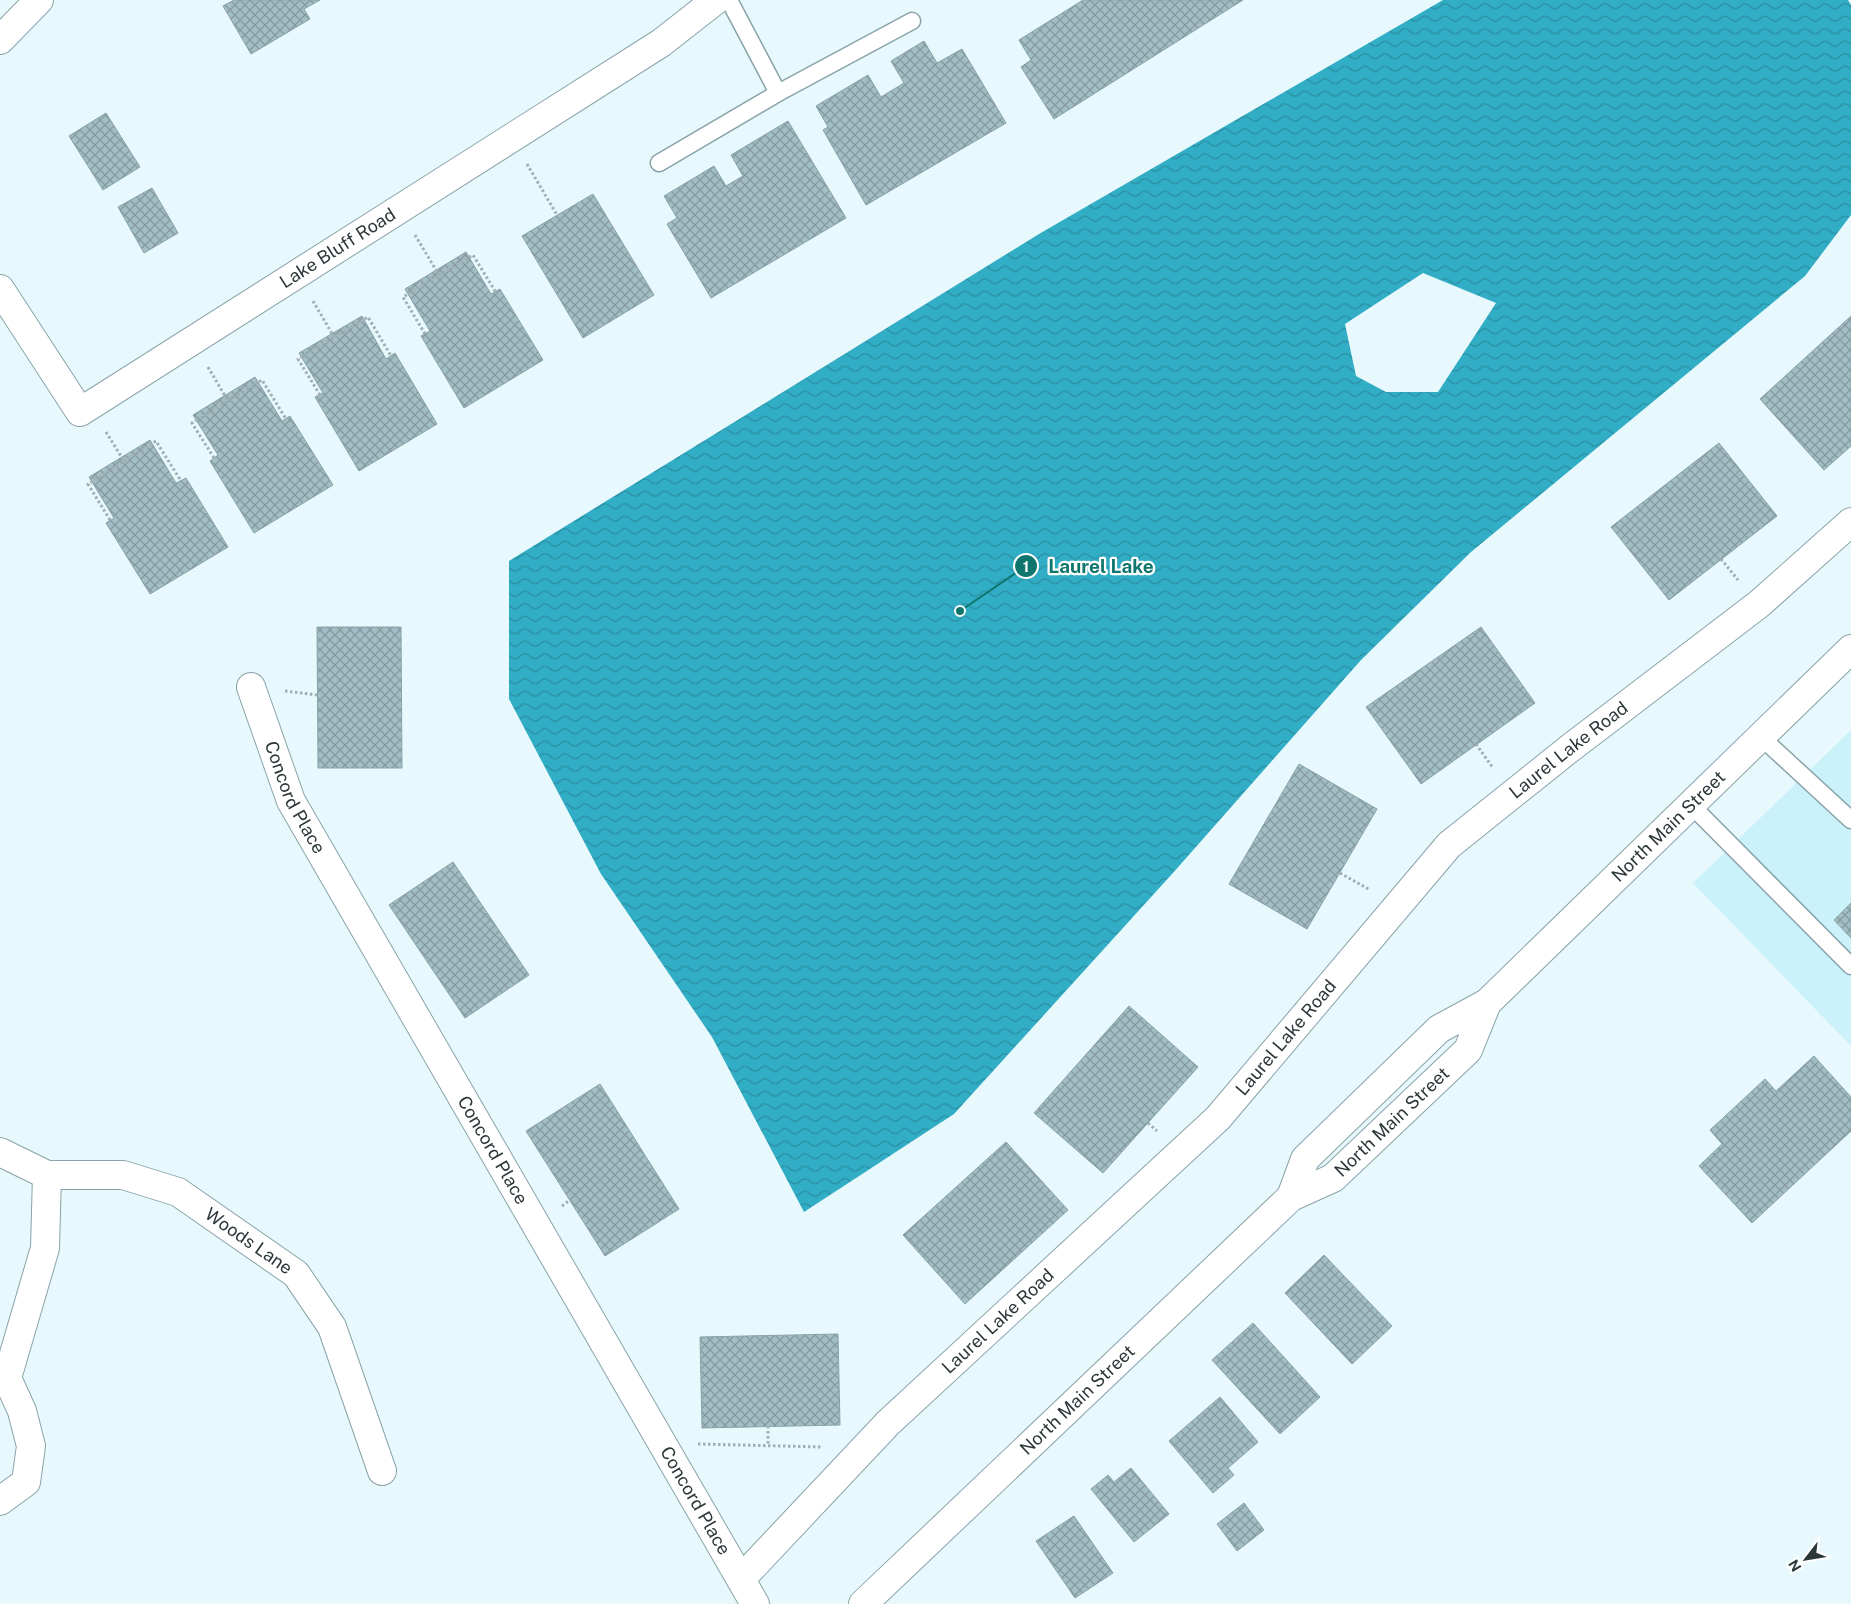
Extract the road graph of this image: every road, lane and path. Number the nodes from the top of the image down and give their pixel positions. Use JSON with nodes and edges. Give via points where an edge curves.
{"nodes":[{"id":1,"x":39,"y":0,"type":"edge"},
{"id":2,"x":716,"y":0,"type":"edge"},
{"id":3,"x":729,"y":0,"type":"edge"},
{"id":4,"x":912,"y":21,"type":"dead end"},
{"id":5,"x":0,"y":40,"type":"edge"},
{"id":6,"x":778,"y":92,"type":"junction"},
{"id":7,"x":511,"y":138,"type":"junction"},
{"id":8,"x":658,"y":163,"type":"dead end"},
{"id":9,"x":399,"y":210,"type":"junction"},
{"id":10,"x":558,"y":215,"type":"dead end"},
{"id":11,"x":297,"y":274,"type":"junction"},
{"id":12,"x":439,"y":275,"type":"junction"},
{"id":13,"x":0,"y":289,"type":"edge"},
{"id":14,"x":495,"y":291,"type":"dead end"},
{"id":15,"x":425,"y":334,"type":"dead end"},
{"id":16,"x":334,"y":337,"type":"junction"},
{"id":17,"x":192,"y":341,"type":"junction"},
{"id":18,"x":391,"y":356,"type":"dead end"},
{"id":19,"x":320,"y":395,"type":"dead end"},
{"id":20,"x":228,"y":401,"type":"junction"},
{"id":21,"x":286,"y":418,"type":"dead end"},
{"id":22,"x":214,"y":458,"type":"dead end"},
{"id":23,"x":180,"y":481,"type":"dead end"},
{"id":24,"x":110,"y":520,"type":"dead end"},
{"id":25,"x":1851,"y":522,"type":"edge"},
{"id":26,"x":1851,"y":649,"type":"edge"},
{"id":27,"x":251,"y":687,"type":"dead end"},
{"id":28,"x":1761,"y":737,"type":"junction"},
{"id":29,"x":1691,"y":805,"type":"junction"},
{"id":30,"x":1851,"y":820,"type":"edge"},
{"id":31,"x":1851,"y":966,"type":"edge"},
{"id":32,"x":0,"y":1152,"type":"edge"},
{"id":33,"x":47,"y":1175,"type":"junction"},
{"id":34,"x":4,"y":1380,"type":"edge"},
{"id":35,"x":768,"y":1426,"type":"dead end"},
{"id":36,"x":662,"y":1443,"type":"junction"},
{"id":37,"x":768,"y":1446,"type":"junction"},
{"id":38,"x":865,"y":1447,"type":"junction"},
{"id":39,"x":382,"y":1471,"type":"dead end"},
{"id":40,"x":0,"y":1501,"type":"edge"},
{"id":41,"x":740,"y":1579,"type":"junction"},
{"id":42,"x":755,"y":1604,"type":"edge"},
{"id":43,"x":863,"y":1604,"type":"edge"}],
"edges":[{"from":1,"to":5,"type":"street"},
{"from":2,"to":7,"type":"street","name":"Lake Bluff Road","via":[[661,43]]},
{"from":3,"to":6,"type":"lane"},
{"from":4,"to":6,"type":"lane"},
{"from":6,"to":8,"type":"lane"},
{"from":7,"to":9,"type":"street","name":"Lake Bluff Road"},
{"from":7,"to":10,"type":"path"},
{"from":9,"to":11,"type":"street","name":"Lake Bluff Road"},
{"from":9,"to":12,"type":"path"},
{"from":11,"to":16,"type":"path"},
{"from":11,"to":17,"type":"street","name":"Lake Bluff Road"},
{"from":12,"to":14,"type":"path","via":[[473,255]]},
{"from":12,"to":15,"type":"path","via":[[403,297]]},
{"from":13,"to":17,"type":"street","name":"Lake Bluff Road","via":[[80,412]]},
{"from":16,"to":18,"type":"path","via":[[368,316]]},
{"from":16,"to":19,"type":"path","via":[[298,359]]},
{"from":17,"to":20,"type":"path"},
{"from":20,"to":21,"type":"path","via":[[262,380]]},
{"from":20,"to":22,"type":"path","via":[[192,423]]},
{"from":23,"to":24,"type":"path","via":[[156,441],[88,484]]},
{"from":25,"to":38,"type":"street","name":"Laurel Lake Road","via":[[1759,604],[1449,845],[1218,1118]]},
{"from":26,"to":28,"type":"street","name":"North Main Street"},
{"from":27,"to":36,"type":"street","name":"Concord Place","via":[[291,801]]},
{"from":28,"to":29,"type":"street","name":"North Main Street"},
{"from":28,"to":30,"type":"lane"},
{"from":29,"to":31,"type":"lane"},
{"from":29,"to":43,"type":"street","name":"North Main Street","via":[[1486,1003],[1439,1029],[1305,1159],[1291,1197]]},
{"from":32,"to":33,"type":"street","name":"Woods Lane"},
{"from":33,"to":34,"type":"street","via":[[45,1248]]},
{"from":33,"to":39,"type":"street","name":"Woods Lane","via":[[123,1175],[178,1192],[296,1274],[332,1327]]},
{"from":34,"to":40,"type":"street","via":[[22,1411],[31,1446],[26,1482]]},
{"from":35,"to":37,"type":"path"},
{"from":36,"to":37,"type":"path"},
{"from":36,"to":41,"type":"street","name":"Concord Place"},
{"from":37,"to":38,"type":"path"},
{"from":38,"to":41,"type":"street","name":"Laurel Lake Road"},
{"from":41,"to":42,"type":"street","name":"Concord Place"}]}
